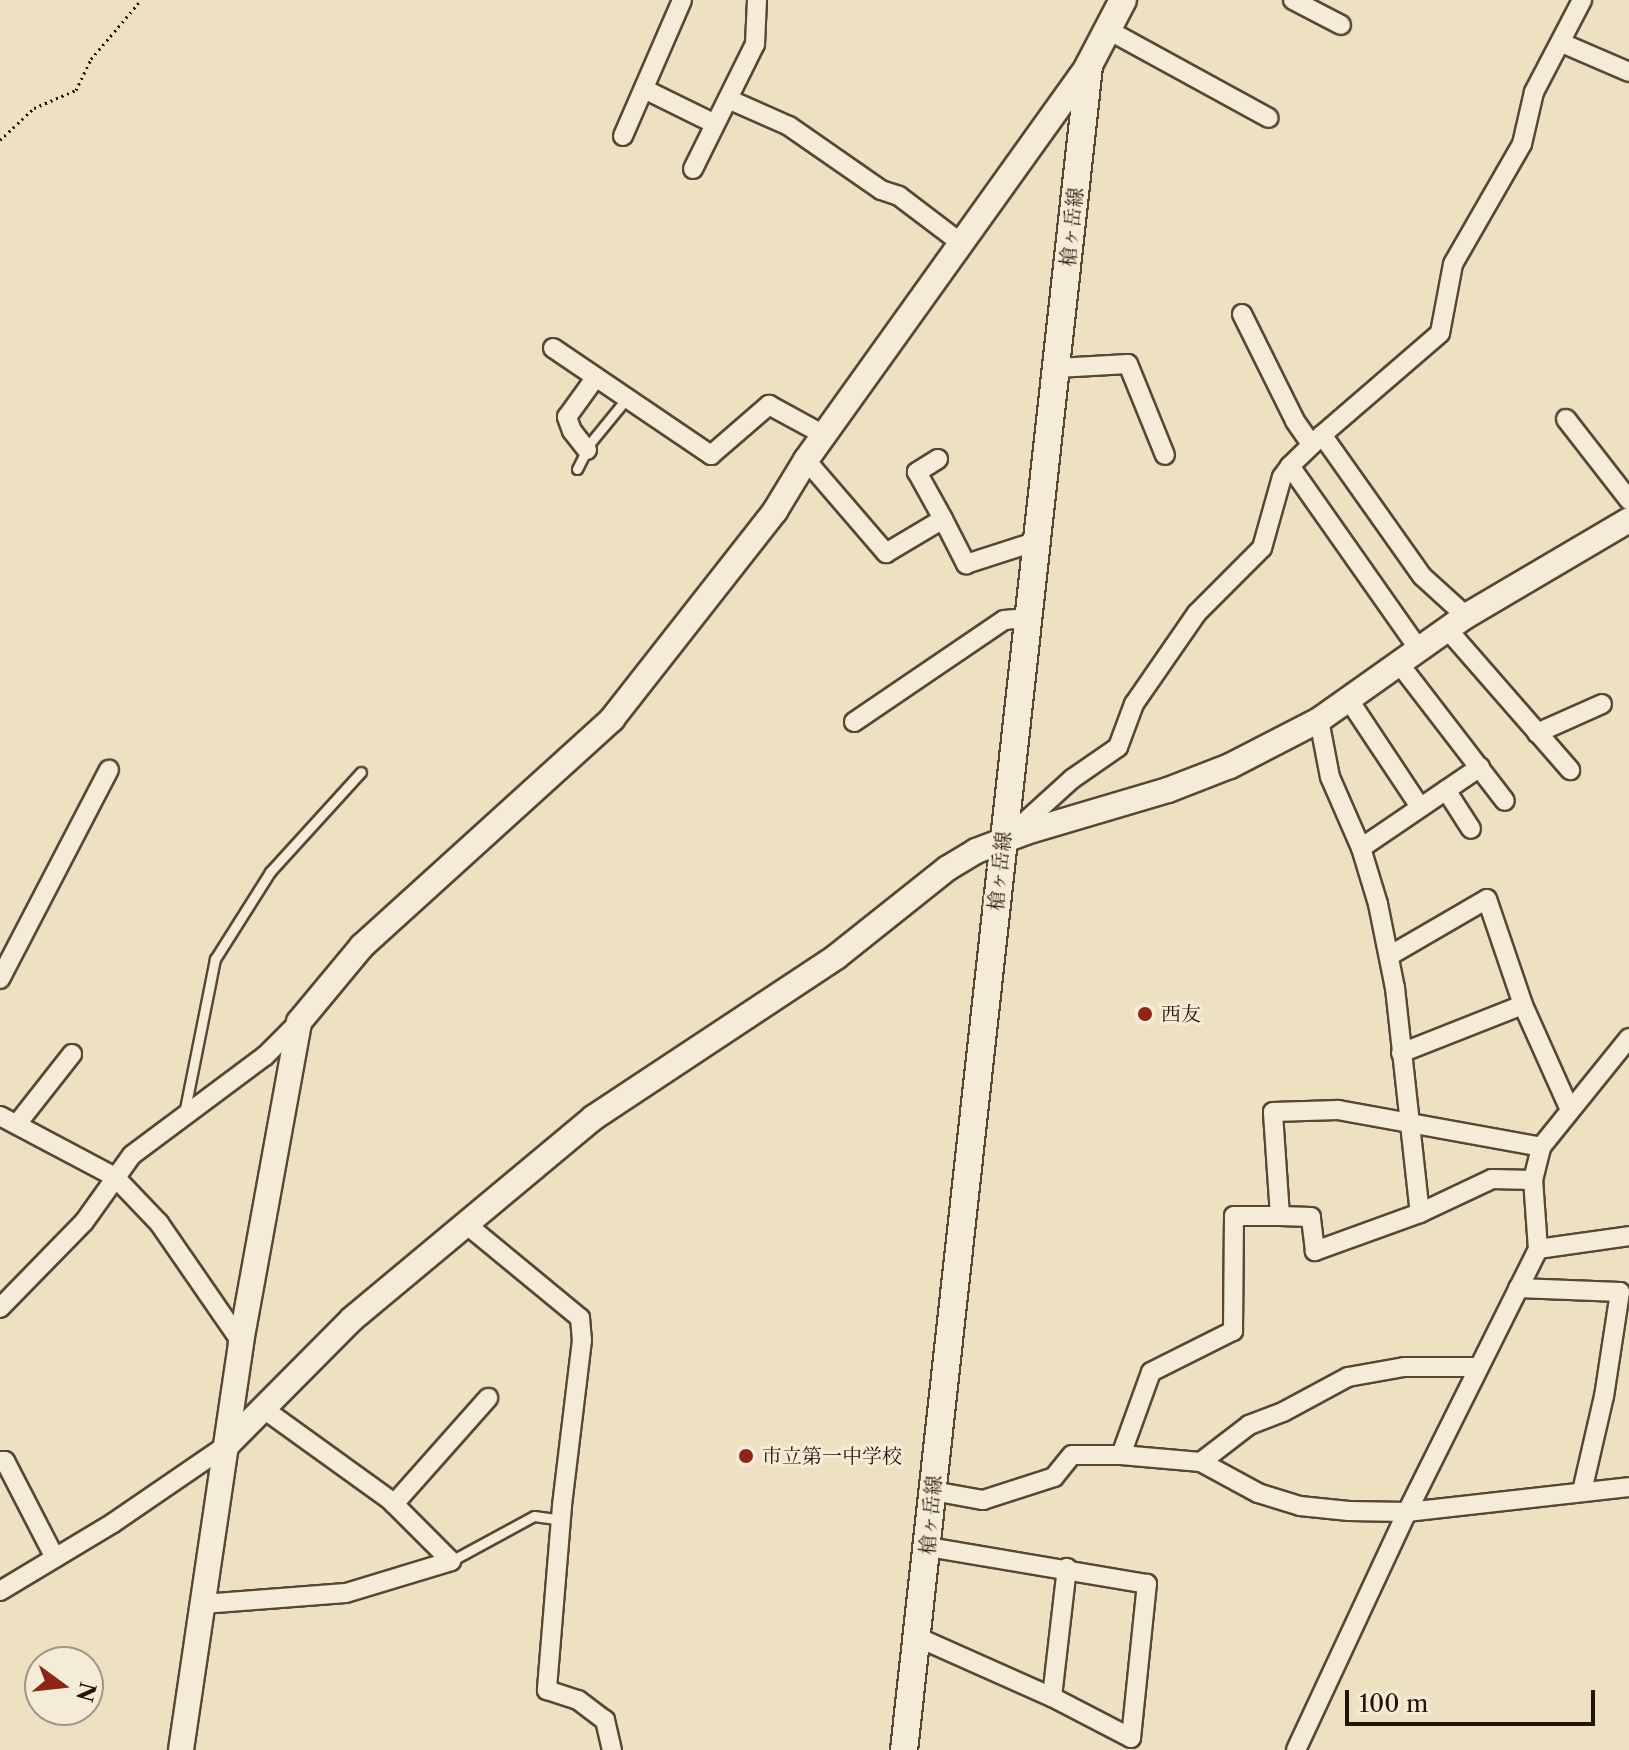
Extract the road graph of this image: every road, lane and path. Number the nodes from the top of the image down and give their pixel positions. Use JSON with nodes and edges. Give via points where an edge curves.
{"nodes":[{"id":1,"x":141,"y":0,"type":"edge"},
{"id":2,"x":682,"y":0,"type":"edge"},
{"id":3,"x":757,"y":0,"type":"edge"},
{"id":4,"x":1123,"y":0,"type":"edge"},
{"id":5,"x":1293,"y":0,"type":"edge"},
{"id":6,"x":1582,"y":0,"type":"edge"},
{"id":7,"x":1341,"y":25,"type":"dead end"},
{"id":8,"x":1108,"y":30,"type":"junction"},
{"id":9,"x":1562,"y":43,"type":"junction"},
{"id":10,"x":1089,"y":65,"type":"junction"},
{"id":11,"x":1629,"y":72,"type":"edge"},
{"id":12,"x":644,"y":89,"type":"junction"},
{"id":13,"x":728,"y":99,"type":"junction"},
{"id":14,"x":1269,"y":118,"type":"dead end"},
{"id":15,"x":715,"y":124,"type":"junction"},
{"id":16,"x":623,"y":136,"type":"dead end"},
{"id":17,"x":0,"y":140,"type":"edge"},
{"id":18,"x":693,"y":169,"type":"dead end"},
{"id":19,"x":961,"y":243,"type":"junction"},
{"id":20,"x":1242,"y":314,"type":"dead end"},
{"id":21,"x":553,"y":348,"type":"dead end"},
{"id":22,"x":1057,"y":368,"type":"junction"},
{"id":23,"x":596,"y":377,"type":"junction"},
{"id":24,"x":627,"y":398,"type":"junction"},
{"id":25,"x":1566,"y":419,"type":"dead end"},
{"id":26,"x":824,"y":435,"type":"junction"},
{"id":27,"x":1317,"y":440,"type":"junction"},
{"id":28,"x":587,"y":450,"type":"junction"},
{"id":29,"x":1165,"y":455,"type":"dead end"},
{"id":30,"x":938,"y":459,"type":"dead end"},
{"id":31,"x":806,"y":460,"type":"junction"},
{"id":32,"x":1290,"y":466,"type":"junction"},
{"id":33,"x":577,"y":469,"type":"dead end"},
{"id":34,"x":1629,"y":500,"type":"edge"},
{"id":35,"x":943,"y":519,"type":"junction"},
{"id":36,"x":1629,"y":520,"type":"edge"},
{"id":37,"x":1037,"y":541,"type":"junction"},
{"id":38,"x":1028,"y":618,"type":"junction"},
{"id":39,"x":1457,"y":623,"type":"junction"},
{"id":40,"x":1410,"y":659,"type":"junction"},
{"id":41,"x":1349,"y":700,"type":"junction"},
{"id":42,"x":1602,"y":704,"type":"dead end"},
{"id":43,"x":1319,"y":720,"type":"junction"},
{"id":44,"x":854,"y":722,"type":"dead end"},
{"id":45,"x":1537,"y":733,"type":"junction"},
{"id":46,"x":1480,"y":767,"type":"junction"},
{"id":47,"x":109,"y":770,"type":"dead end"},
{"id":48,"x":1570,"y":770,"type":"dead end"},
{"id":49,"x":361,"y":772,"type":"dead end"},
{"id":50,"x":1446,"y":790,"type":"junction"},
{"id":51,"x":1505,"y":801,"type":"dead end"},
{"id":52,"x":1420,"y":807,"type":"junction"},
{"id":53,"x":1471,"y":829,"type":"dead end"},
{"id":54,"x":1003,"y":841,"type":"junction"},
{"id":55,"x":1361,"y":848,"type":"junction"},
{"id":56,"x":1389,"y":956,"type":"junction"},
{"id":57,"x":0,"y":979,"type":"edge"},
{"id":58,"x":1523,"y":1005,"type":"junction"},
{"id":59,"x":299,"y":1022,"type":"junction"},
{"id":60,"x":1628,"y":1041,"type":"edge"},
{"id":61,"x":1401,"y":1053,"type":"junction"},
{"id":62,"x":72,"y":1054,"type":"dead end"},
{"id":63,"x":1569,"y":1108,"type":"junction"},
{"id":64,"x":183,"y":1117,"type":"junction"},
{"id":65,"x":8,"y":1120,"type":"edge"},
{"id":66,"x":1412,"y":1123,"type":"junction"},
{"id":67,"x":1541,"y":1147,"type":"junction"},
{"id":68,"x":115,"y":1177,"type":"junction"},
{"id":69,"x":1533,"y":1180,"type":"junction"},
{"id":70,"x":1420,"y":1213,"type":"junction"},
{"id":71,"x":1280,"y":1216,"type":"junction"},
{"id":72,"x":466,"y":1224,"type":"junction"},
{"id":73,"x":1629,"y":1236,"type":"edge"},
{"id":74,"x":1538,"y":1249,"type":"junction"},
{"id":75,"x":1518,"y":1288,"type":"junction"},
{"id":76,"x":0,"y":1308,"type":"edge"},
{"id":77,"x":241,"y":1342,"type":"junction"},
{"id":78,"x":1478,"y":1367,"type":"junction"},
{"id":79,"x":488,"y":1398,"type":"dead end"},
{"id":80,"x":264,"y":1409,"type":"junction"},
{"id":81,"x":227,"y":1445,"type":"junction"},
{"id":82,"x":1121,"y":1455,"type":"junction"},
{"id":83,"x":0,"y":1461,"type":"edge"},
{"id":84,"x":1201,"y":1462,"type":"junction"},
{"id":85,"x":1629,"y":1487,"type":"edge"},
{"id":86,"x":933,"y":1491,"type":"junction"},
{"id":87,"x":1582,"y":1491,"type":"junction"},
{"id":88,"x":394,"y":1504,"type":"junction"},
{"id":89,"x":1407,"y":1512,"type":"junction"},
{"id":90,"x":561,"y":1520,"type":"junction"},
{"id":91,"x":929,"y":1547,"type":"junction"},
{"id":92,"x":55,"y":1558,"type":"junction"},
{"id":93,"x":451,"y":1561,"type":"junction"},
{"id":94,"x":1067,"y":1568,"type":"junction"},
{"id":95,"x":0,"y":1591,"type":"edge"},
{"id":96,"x":203,"y":1604,"type":"junction"},
{"id":97,"x":917,"y":1637,"type":"junction"},
{"id":98,"x":1052,"y":1697,"type":"junction"},
{"id":99,"x":181,"y":1750,"type":"edge"},
{"id":100,"x":612,"y":1750,"type":"edge"},
{"id":101,"x":904,"y":1750,"type":"edge"},
{"id":102,"x":1296,"y":1750,"type":"edge"}],
"edges":[{"from":1,"to":17,"type":"path","via":[[91,59],[76,90],[34,108]]},
{"from":2,"to":12,"type":"street"},
{"from":3,"to":13,"type":"street","via":[[755,44]]},
{"from":4,"to":8,"type":"main road","name":"槍ヶ岳線"},
{"from":5,"to":7,"type":"street"},
{"from":6,"to":9,"type":"street"},
{"from":8,"to":10,"type":"main road","name":"槍ヶ岳線"},
{"from":8,"to":14,"type":"street"},
{"from":9,"to":11,"type":"street"},
{"from":9,"to":27,"type":"street","via":[[1534,92],[1522,144],[1453,264],[1440,333]]},
{"from":10,"to":19,"type":"street"},
{"from":10,"to":22,"type":"main road","name":"槍ヶ岳線"},
{"from":12,"to":15,"type":"street"},
{"from":12,"to":16,"type":"street"},
{"from":13,"to":15,"type":"street"},
{"from":13,"to":19,"type":"street","via":[[789,126]]},
{"from":15,"to":18,"type":"street"},
{"from":19,"to":26,"type":"street"},
{"from":20,"to":27,"type":"street","via":[[1295,421]]},
{"from":21,"to":23,"type":"street"},
{"from":22,"to":29,"type":"street","via":[[1128,364]]},
{"from":22,"to":37,"type":"main road","name":"槍ヶ岳線"},
{"from":23,"to":24,"type":"street"},
{"from":23,"to":28,"type":"street","via":[[567,417]]},
{"from":24,"to":26,"type":"street","via":[[711,455],[769,405]]},
{"from":24,"to":28,"type":"lane"},
{"from":25,"to":34,"type":"street"},
{"from":26,"to":31,"type":"street"},
{"from":27,"to":32,"type":"street"},
{"from":27,"to":39,"type":"street"},
{"from":28,"to":33,"type":"lane"},
{"from":30,"to":35,"type":"street","via":[[917,472]]},
{"from":31,"to":35,"type":"street","via":[[886,553]]},
{"from":31,"to":59,"type":"street","via":[[775,511],[612,719],[362,946]]},
{"from":32,"to":40,"type":"street"},
{"from":32,"to":54,"type":"street","via":[[1282,477],[1262,548],[1197,613],[1134,704],[1118,747],[1027,816]]},
{"from":35,"to":37,"type":"street","via":[[966,564]]},
{"from":36,"to":39,"type":"street"},
{"from":37,"to":38,"type":"main road","name":"槍ヶ岳線"},
{"from":38,"to":44,"type":"street","via":[[1004,620]]},
{"from":38,"to":54,"type":"main road","name":"槍ヶ岳線"},
{"from":39,"to":40,"type":"street"},
{"from":39,"to":45,"type":"street"},
{"from":40,"to":41,"type":"street"},
{"from":40,"to":46,"type":"street"},
{"from":41,"to":43,"type":"street"},
{"from":41,"to":52,"type":"street"},
{"from":42,"to":45,"type":"street"},
{"from":43,"to":54,"type":"street","via":[[1230,766]]},
{"from":43,"to":55,"type":"street","via":[[1330,777]]},
{"from":45,"to":48,"type":"street"},
{"from":46,"to":50,"type":"street"},
{"from":46,"to":51,"type":"street"},
{"from":47,"to":57,"type":"street"},
{"from":49,"to":64,"type":"lane","via":[[270,872],[215,959]]},
{"from":50,"to":52,"type":"street"},
{"from":50,"to":53,"type":"street"},
{"from":52,"to":55,"type":"street"},
{"from":54,"to":72,"type":"street","via":[[948,868],[836,957],[593,1118]]},
{"from":54,"to":86,"type":"main road","name":"槍ヶ岳線"},
{"from":55,"to":56,"type":"street"},
{"from":56,"to":58,"type":"street","via":[[1487,899]]},
{"from":56,"to":61,"type":"street"},
{"from":58,"to":61,"type":"street"},
{"from":58,"to":63,"type":"street"},
{"from":59,"to":64,"type":"street","via":[[265,1056]]},
{"from":59,"to":77,"type":"street"},
{"from":60,"to":63,"type":"street"},
{"from":61,"to":66,"type":"street"},
{"from":62,"to":65,"type":"street"},
{"from":63,"to":67,"type":"street"},
{"from":64,"to":68,"type":"street","via":[[132,1155]]},
{"from":65,"to":68,"type":"street"},
{"from":66,"to":67,"type":"street"},
{"from":66,"to":70,"type":"street"},
{"from":66,"to":71,"type":"street","via":[[1338,1110],[1273,1112]]},
{"from":67,"to":69,"type":"street"},
{"from":68,"to":76,"type":"street","via":[[84,1222]]},
{"from":68,"to":77,"type":"street","via":[[159,1223]]},
{"from":69,"to":70,"type":"street","via":[[1492,1179]]},
{"from":69,"to":74,"type":"street"},
{"from":70,"to":71,"type":"street","via":[[1315,1251],[1311,1217]]},
{"from":71,"to":82,"type":"street","via":[[1234,1216],[1233,1331],[1151,1372]]},
{"from":72,"to":80,"type":"street","via":[[352,1319]]},
{"from":72,"to":90,"type":"street","via":[[580,1318],[582,1340]]},
{"from":73,"to":74,"type":"street"},
{"from":74,"to":75,"type":"street"},
{"from":75,"to":78,"type":"street"},
{"from":75,"to":87,"type":"street","via":[[1620,1292]]},
{"from":77,"to":81,"type":"street"},
{"from":78,"to":84,"type":"street","via":[[1404,1367],[1348,1377],[1249,1425]]},
{"from":78,"to":89,"type":"street"},
{"from":79,"to":88,"type":"street"},
{"from":80,"to":81,"type":"street"},
{"from":80,"to":88,"type":"street"},
{"from":81,"to":92,"type":"street"},
{"from":81,"to":96,"type":"street"},
{"from":82,"to":84,"type":"street"},
{"from":82,"to":86,"type":"street","via":[[1072,1455],[1054,1477],[983,1500]]},
{"from":83,"to":92,"type":"street","via":[[5,1461]]},
{"from":84,"to":89,"type":"street","via":[[1258,1493],[1300,1506]]},
{"from":85,"to":87,"type":"street"},
{"from":86,"to":91,"type":"main road","name":"槍ヶ岳線"},
{"from":87,"to":89,"type":"street"},
{"from":88,"to":93,"type":"street"},
{"from":89,"to":102,"type":"street"},
{"from":90,"to":93,"type":"lane","via":[[534,1516]]},
{"from":90,"to":100,"type":"street","via":[[547,1690],[578,1700],[605,1720]]},
{"from":91,"to":94,"type":"street"},
{"from":91,"to":97,"type":"main road","name":"槍ヶ岳線"},
{"from":92,"to":95,"type":"street"},
{"from":93,"to":96,"type":"street","via":[[346,1593]]},
{"from":94,"to":98,"type":"street"},
{"from":94,"to":98,"type":"street","via":[[1147,1584],[1131,1738]]},
{"from":96,"to":99,"type":"street"},
{"from":97,"to":98,"type":"street"},
{"from":97,"to":101,"type":"main road","name":"槍ヶ岳線"}]}
